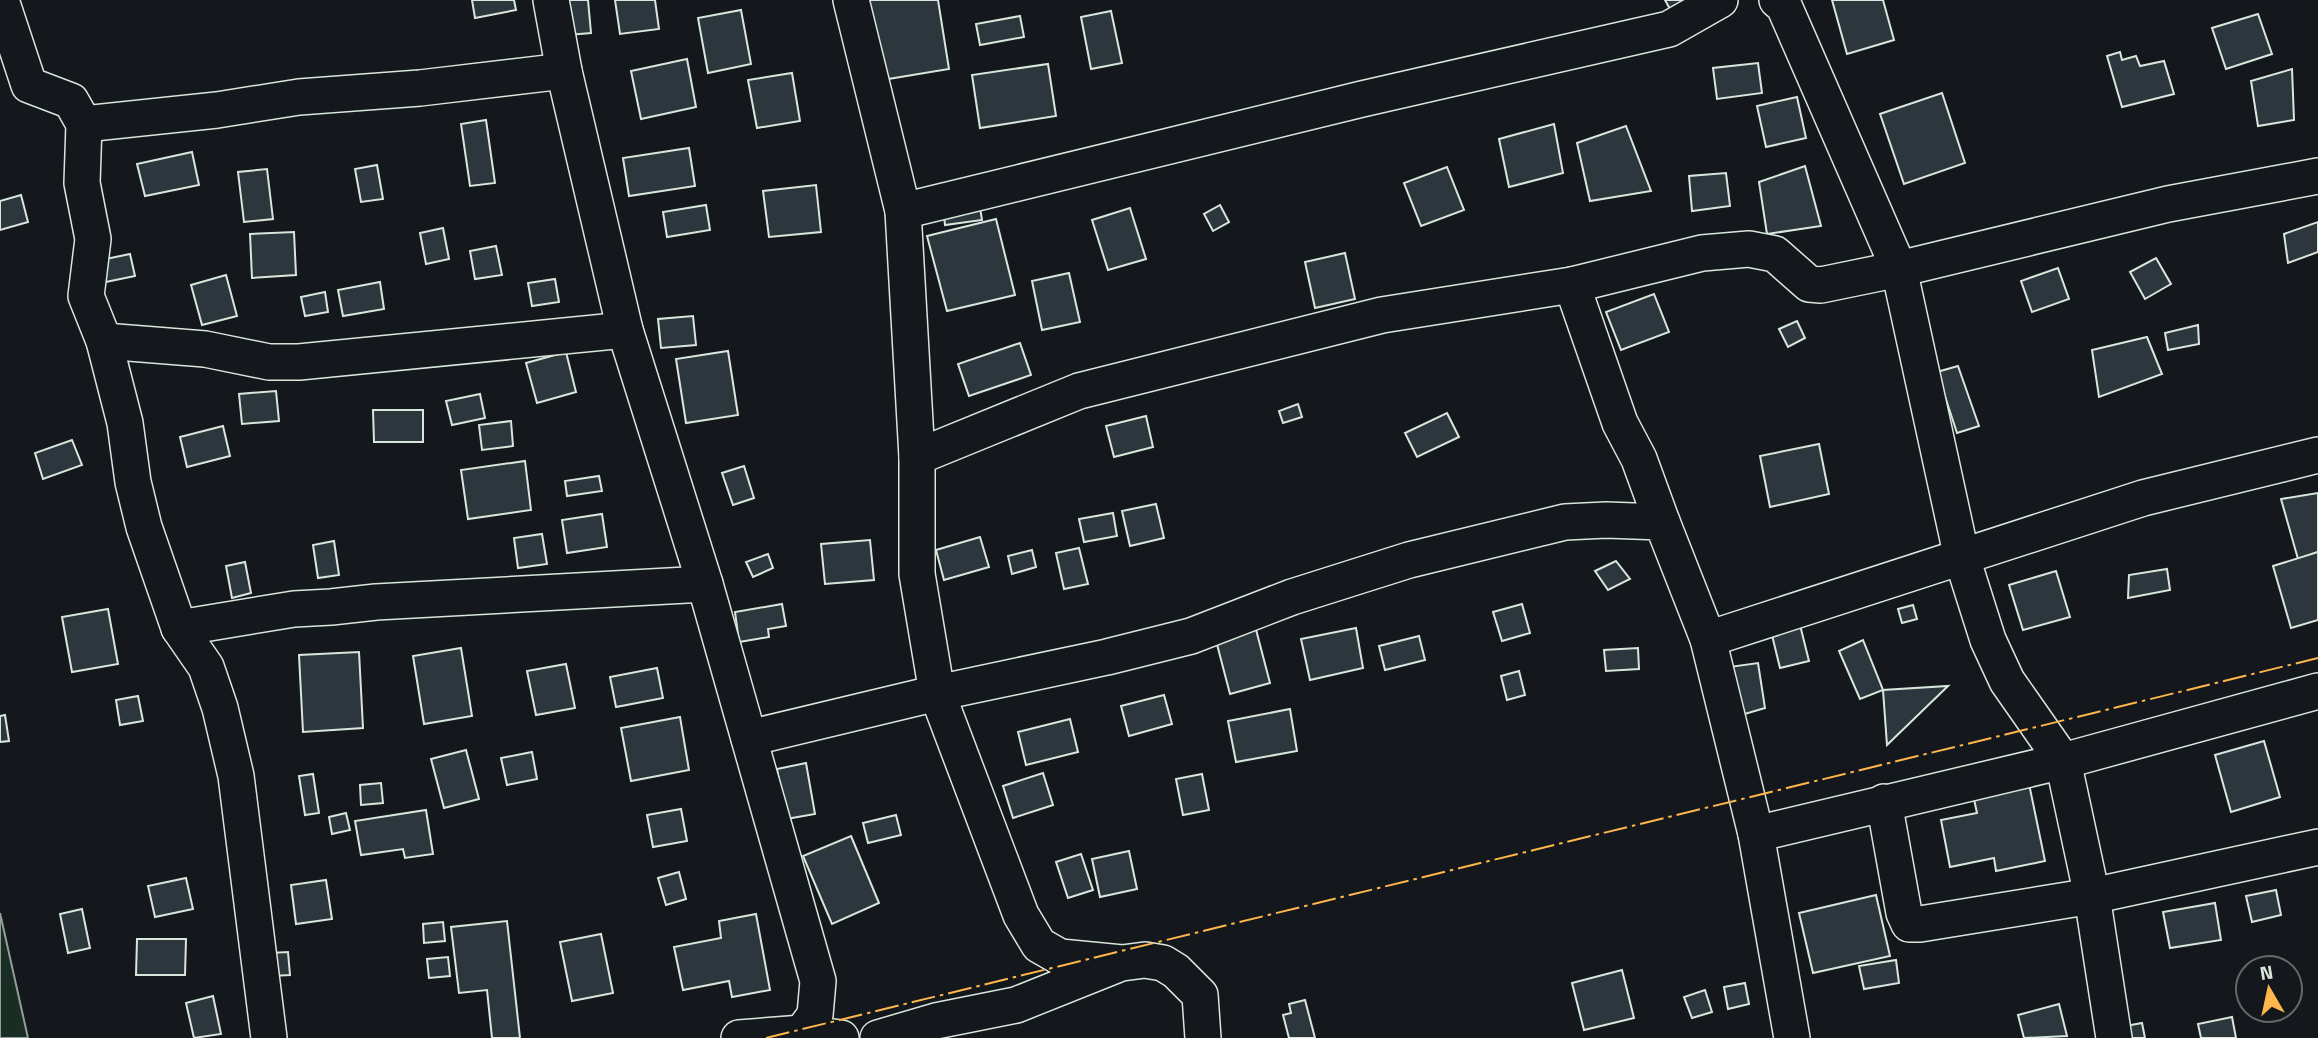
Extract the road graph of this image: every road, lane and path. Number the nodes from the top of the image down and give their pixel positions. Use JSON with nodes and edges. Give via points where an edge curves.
{"nodes":[{"id":1,"x":1,"y":0,"type":"edge"},
{"id":2,"x":551,"y":0,"type":"edge"},
{"id":3,"x":851,"y":0,"type":"edge"},
{"id":4,"x":1720,"y":0,"type":"edge"},
{"id":5,"x":1790,"y":2,"type":"edge"},
{"id":6,"x":564,"y":71,"type":"junction"},
{"id":7,"x":84,"y":124,"type":"junction"},
{"id":8,"x":2318,"y":176,"type":"edge"},
{"id":9,"x":903,"y":211,"type":"junction"},
{"id":10,"x":1899,"y":269,"type":"junction"},
{"id":11,"x":1572,"y":285,"type":"junction"},
{"id":12,"x":625,"y":330,"type":"junction"},
{"id":13,"x":104,"y":341,"type":"junction"},
{"id":14,"x":2318,"y":455,"type":"edge"},
{"id":15,"x":917,"y":457,"type":"junction"},
{"id":16,"x":1662,"y":522,"type":"junction"},
{"id":17,"x":1962,"y":558,"type":"junction"},
{"id":18,"x":705,"y":584,"type":"junction"},
{"id":19,"x":179,"y":628,"type":"junction"},
{"id":20,"x":1708,"y":639,"type":"junction"},
{"id":21,"x":2318,"y":691,"type":"edge"},
{"id":22,"x":937,"y":693,"type":"junction"},
{"id":23,"x":749,"y":738,"type":"junction"},
{"id":24,"x":2063,"y":761,"type":"junction"},
{"id":25,"x":1884,"y":803,"type":"junction"},
{"id":26,"x":1756,"y":834,"type":"junction"},
{"id":27,"x":2318,"y":847,"type":"edge"},
{"id":28,"x":2092,"y":896,"type":"junction"},
{"id":29,"x":1122,"y":963,"type":"junction"},
{"id":30,"x":802,"y":1033,"type":"junction"},
{"id":31,"x":269,"y":1038,"type":"edge"},
{"id":32,"x":739,"y":1038,"type":"edge"},
{"id":33,"x":841,"y":1038,"type":"edge"},
{"id":34,"x":878,"y":1038,"type":"edge"},
{"id":35,"x":1203,"y":1038,"type":"edge"},
{"id":36,"x":1792,"y":1038,"type":"edge"},
{"id":37,"x":2114,"y":1038,"type":"edge"}],
"edges":[{"from":1,"to":7,"type":"street","via":[[29,85],[71,101]]},
{"from":2,"to":6,"type":"street"},
{"from":3,"to":9,"type":"street"},
{"from":4,"to":9,"type":"street","via":[[1669,29]]},
{"from":5,"to":10,"type":"street"},
{"from":6,"to":7,"type":"street"},
{"from":6,"to":12,"type":"street"},
{"from":7,"to":13,"type":"street","via":[[82,183],[93,239],[86,296]]},
{"from":8,"to":10,"type":"street","via":[[2168,204]]},
{"from":9,"to":15,"type":"street"},
{"from":10,"to":11,"type":"street","via":[[1809,284],[1775,254],[1749,249],[1702,253]]},
{"from":10,"to":17,"type":"street"},
{"from":11,"to":15,"type":"street","via":[[1382,315],[1079,391]]},
{"from":11,"to":16,"type":"street","via":[[1620,423]]},
{"from":12,"to":13,"type":"street","via":[[299,362]]},
{"from":12,"to":18,"type":"street"},
{"from":13,"to":19,"type":"street","via":[[144,527]]},
{"from":14,"to":17,"type":"street","via":[[2143,498]]},
{"from":15,"to":22,"type":"street","via":[[917,574]]},
{"from":16,"to":20,"type":"street"},
{"from":16,"to":22,"type":"street","via":[[1565,522],[1409,560],[1292,597],[1191,636]]},
{"from":17,"to":20,"type":"street"},
{"from":17,"to":24,"type":"street","via":[[1988,640],[2007,681]]},
{"from":18,"to":19,"type":"street","via":[[376,602],[294,609]]},
{"from":18,"to":23,"type":"street"},
{"from":19,"to":31,"type":"street","via":[[206,667],[236,775]]},
{"from":20,"to":26,"type":"street"},
{"from":21,"to":24,"type":"street"},
{"from":22,"to":23,"type":"street"},
{"from":22,"to":29,"type":"street","via":[[1021,915],[1039,945],[1060,957]]},
{"from":23,"to":30,"type":"street","via":[[818,981],[815,1015]]},
{"from":24,"to":25,"type":"street"},
{"from":24,"to":28,"type":"street"},
{"from":25,"to":26,"type":"street"},
{"from":25,"to":28,"type":"street","via":[[1909,924]]},
{"from":26,"to":36,"type":"street"},
{"from":27,"to":28,"type":"street"},
{"from":28,"to":37,"type":"street"},
{"from":29,"to":34,"type":"street","via":[[1016,1005]]},
{"from":29,"to":35,"type":"street","via":[[1145,960],[1176,971],[1200,995]]},
{"from":30,"to":32,"type":"street"},
{"from":30,"to":33,"type":"street"}]}
